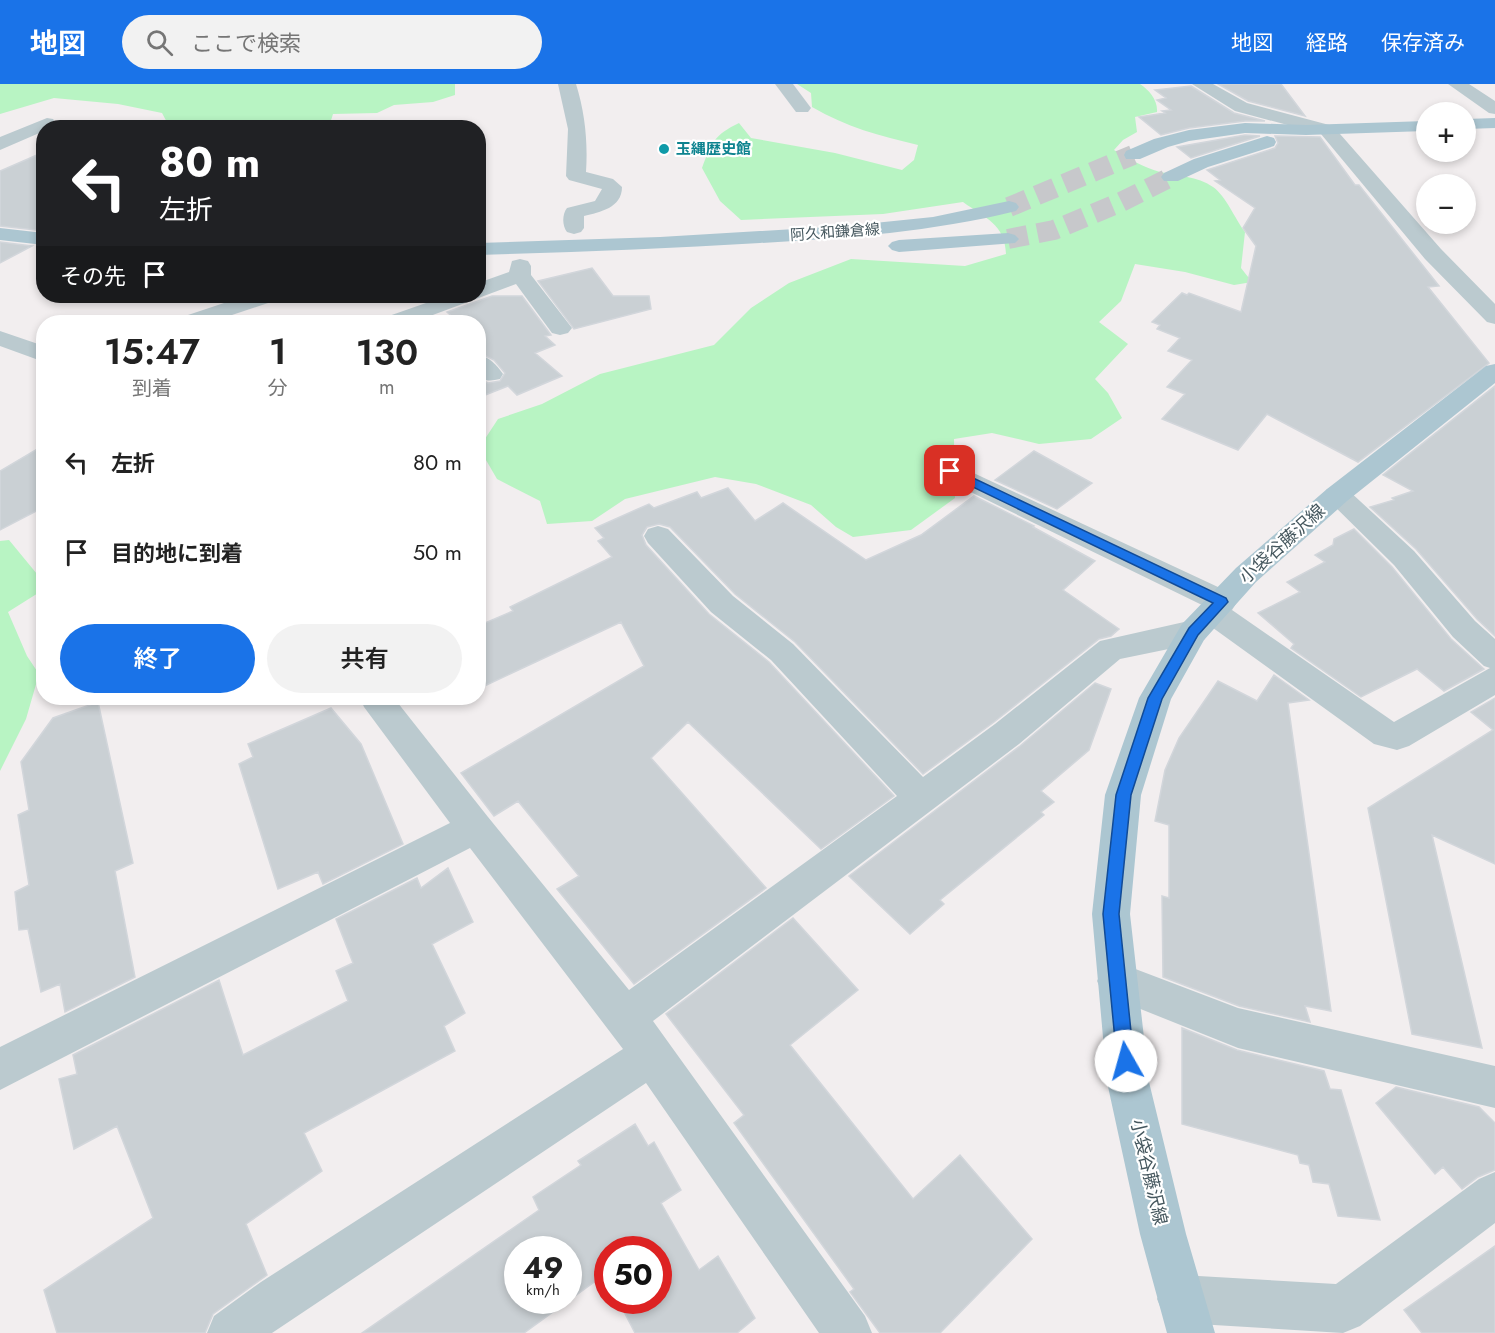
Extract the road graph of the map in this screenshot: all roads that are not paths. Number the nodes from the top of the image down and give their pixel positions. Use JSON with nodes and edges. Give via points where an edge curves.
{"nodes":[{"id":1,"x":567,"y":84,"type":"edge"},
{"id":2,"x":784,"y":84,"type":"edge"},
{"id":3,"x":1201,"y":84,"type":"edge"},
{"id":4,"x":1457,"y":84,"type":"edge"},
{"id":5,"x":802,"y":108,"type":"dead end"},
{"id":6,"x":1495,"y":109,"type":"edge"},
{"id":7,"x":1495,"y":123,"type":"edge"},
{"id":8,"x":1476,"y":124,"type":"edge"},
{"id":9,"x":1416,"y":126,"type":"edge"},
{"id":10,"x":36,"y":128,"type":"edge"},
{"id":11,"x":1316,"y":130,"type":"junction"},
{"id":12,"x":0,"y":144,"type":"edge"},
{"id":13,"x":1133,"y":155,"type":"tunnel mouth"},
{"id":14,"x":1171,"y":177,"type":"tunnel mouth"},
{"id":15,"x":1009,"y":207,"type":"tunnel mouth"},
{"id":16,"x":574,"y":228,"type":"dead end"},
{"id":17,"x":0,"y":234,"type":"edge"},
{"id":18,"x":36,"y":238,"type":"edge"},
{"id":19,"x":1008,"y":239,"type":"tunnel mouth"},
{"id":20,"x":660,"y":243,"type":"junction"},
{"id":21,"x":486,"y":249,"type":"edge"},
{"id":22,"x":486,"y":287,"type":"edge"},
{"id":23,"x":246,"y":303,"type":"edge"},
{"id":24,"x":455,"y":303,"type":"edge"},
{"id":25,"x":210,"y":315,"type":"edge"},
{"id":26,"x":437,"y":315,"type":"edge"},
{"id":27,"x":1495,"y":317,"type":"edge"},
{"id":28,"x":560,"y":328,"type":"dead end"},
{"id":29,"x":0,"y":338,"type":"edge"},
{"id":30,"x":36,"y":352,"type":"edge"},
{"id":31,"x":1495,"y":371,"type":"edge"},
{"id":32,"x":950,"y":471,"type":"dead end"},
{"id":33,"x":1337,"y":495,"type":"junction"},
{"id":34,"x":658,"y":536,"type":"dead end"},
{"id":35,"x":1209,"y":615,"type":"junction"},
{"id":36,"x":1495,"y":658,"type":"edge"},
{"id":37,"x":1495,"y":679,"type":"edge"},
{"id":38,"x":381,"y":705,"type":"edge"},
{"id":39,"x":920,"y":797,"type":"junction"},
{"id":40,"x":475,"y":828,"type":"junction"},
{"id":41,"x":1117,"y":981,"type":"junction"},
{"id":42,"x":625,"y":1017,"type":"junction"},
{"id":43,"x":652,"y":1055,"type":"junction"},
{"id":44,"x":0,"y":1068,"type":"edge"},
{"id":45,"x":1495,"y":1086,"type":"edge"},
{"id":46,"x":1495,"y":1195,"type":"edge"},
{"id":47,"x":1186,"y":1316,"type":"edge"},
{"id":48,"x":231,"y":1333,"type":"edge"},
{"id":49,"x":848,"y":1333,"type":"edge"}],
"edges":[{"from":1,"to":16,"type":"street","via":[[578,125],[576,176],[612,187],[609,200],[602,205],[574,212]]},
{"from":2,"to":5,"type":"street"},
{"from":3,"to":11,"type":"street","via":[[1241,107]]},
{"from":4,"to":6,"type":"street"},
{"from":7,"to":8,"type":"main road"},
{"from":9,"to":11,"type":"main road"},
{"from":10,"to":12,"type":"street"},
{"from":11,"to":13,"type":"main road","via":[[1245,128],[1189,136]]},
{"from":11,"to":14,"type":"main road","via":[[1210,159]]},
{"from":11,"to":27,"type":"street"},
{"from":15,"to":20,"type":"main road","name":"阿久和鎌倉線","via":[[889,229]]},
{"from":17,"to":18,"type":"main road"},
{"from":19,"to":20,"type":"main road","name":"阿久和鎌倉線","via":[[827,249]]},
{"from":20,"to":21,"type":"main road","name":"阿久和鎌倉線"},
{"from":22,"to":28,"type":"street","via":[[520,271]]},
{"from":23,"to":25,"type":"street"},
{"from":24,"to":26,"type":"street"},
{"from":29,"to":30,"type":"street"},
{"from":31,"to":33,"type":"main road","name":"小袋谷藤沢線"},
{"from":32,"to":35,"type":"street"},
{"from":33,"to":35,"type":"main road","name":"小袋谷藤沢線","via":[[1246,574]]},
{"from":33,"to":36,"type":"street","via":[[1404,558],[1464,629]]},
{"from":34,"to":39,"type":"street","via":[[722,604],[782,652]]},
{"from":35,"to":37,"type":"street","via":[[1386,734],[1397,736]]},
{"from":35,"to":39,"type":"street","via":[[1111,649],[1007,734]]},
{"from":35,"to":41,"type":"main road","name":"小袋谷藤沢線","via":[[1155,698],[1123,795],[1111,914]]},
{"from":38,"to":40,"type":"street"},
{"from":39,"to":42,"type":"street"},
{"from":40,"to":42,"type":"street"},
{"from":40,"to":44,"type":"street"},
{"from":41,"to":45,"type":"street","via":[[1238,1028]]},
{"from":41,"to":47,"type":"main road","name":"小袋谷藤沢線","via":[[1128,1082]]},
{"from":42,"to":43,"type":"street"},
{"from":43,"to":48,"type":"street"},
{"from":43,"to":49,"type":"street"},
{"from":46,"to":47,"type":"street","via":[[1343,1309]]}]}
